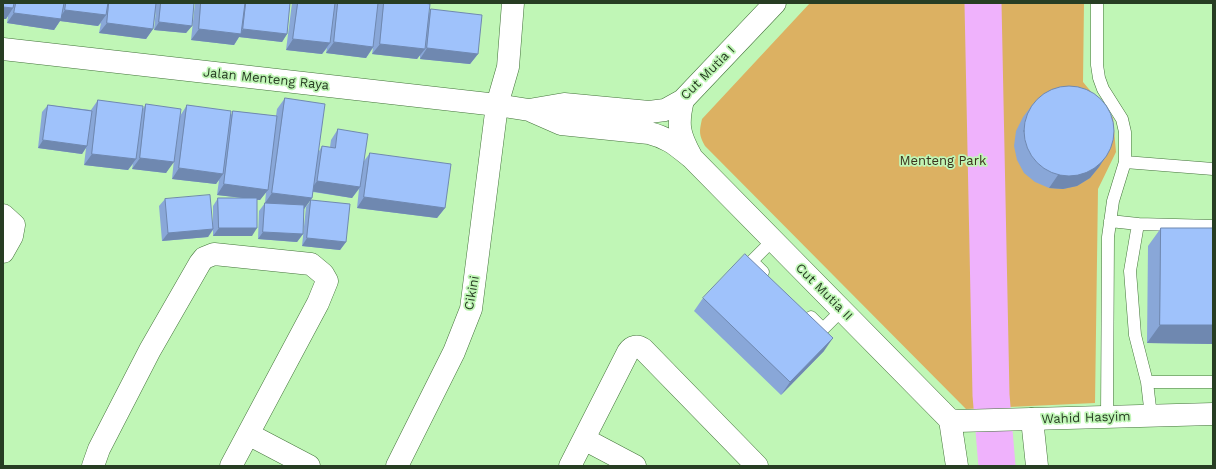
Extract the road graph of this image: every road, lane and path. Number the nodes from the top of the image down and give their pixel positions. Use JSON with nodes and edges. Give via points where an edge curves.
{"nodes":[{"id":1,"x":513,"y":3,"type":"edge"},
{"id":2,"x":775,"y":3,"type":"edge"},
{"id":3,"x":1097,"y":3,"type":"edge"},
{"id":4,"x":3,"y":49,"type":"edge"},
{"id":5,"x":683,"y":100,"type":"junction"},
{"id":6,"x":497,"y":105,"type":"junction"},
{"id":7,"x":529,"y":110,"type":"junction"},
{"id":8,"x":692,"y":158,"type":"junction"},
{"id":9,"x":1125,"y":162,"type":"junction"},
{"id":10,"x":1213,"y":169,"type":"edge"},
{"id":11,"x":3,"y":215,"type":"edge"},
{"id":12,"x":1110,"y":221,"type":"junction"},
{"id":13,"x":1138,"y":224,"type":"junction"},
{"id":14,"x":1213,"y":226,"type":"edge"},
{"id":15,"x":772,"y":240,"type":"junction"},
{"id":16,"x":3,"y":252,"type":"edge"},
{"id":17,"x":774,"y":282,"type":"edge"},
{"id":18,"x":801,"y":308,"type":"edge"},
{"id":19,"x":842,"y":310,"type":"junction"},
{"id":20,"x":1147,"y":382,"type":"junction"},
{"id":21,"x":1213,"y":382,"type":"edge"},
{"id":22,"x":1213,"y":414,"type":"edge"},
{"id":23,"x":1151,"y":416,"type":"junction"},
{"id":24,"x":1107,"y":417,"type":"junction"},
{"id":25,"x":1029,"y":420,"type":"junction"},
{"id":26,"x":954,"y":421,"type":"junction"},
{"id":27,"x":248,"y":434,"type":"junction"},
{"id":28,"x":584,"y":439,"type":"junction"},
{"id":29,"x":93,"y":466,"type":"edge"},
{"id":30,"x":231,"y":466,"type":"edge"},
{"id":31,"x":309,"y":466,"type":"edge"},
{"id":32,"x":397,"y":466,"type":"edge"},
{"id":33,"x":570,"y":466,"type":"edge"},
{"id":34,"x":635,"y":466,"type":"edge"},
{"id":35,"x":757,"y":466,"type":"edge"},
{"id":36,"x":957,"y":466,"type":"edge"},
{"id":37,"x":1037,"y":466,"type":"edge"}],
"edges":[{"from":1,"to":6,"type":"main road","name":"Cikini","via":[[508,67]]},
{"from":2,"to":5,"type":"main road","name":"Cut Mutia I"},
{"from":3,"to":9,"type":"lane","via":[[1099,78],[1122,119],[1125,132]]},
{"from":4,"to":6,"type":"main road","name":"Jalan Menteng Raya"},
{"from":5,"to":7,"type":"main road","name":"Cut Mutia I","via":[[664,110],[649,112],[564,104]]},
{"from":5,"to":8,"type":"main road","name":"Cut Mutia II","via":[[679,129]]},
{"from":6,"to":7,"type":"main road","name":"Jalan Menteng Raya"},
{"from":6,"to":32,"type":"main road","name":"Cikini","via":[[471,309],[454,352]]},
{"from":7,"to":8,"type":"main road","name":"Cut Mutia II","via":[[561,124],[662,137]]},
{"from":8,"to":15,"type":"main road","name":"Cut Mutia II"},
{"from":9,"to":10,"type":"lane"},
{"from":9,"to":12,"type":"lane","via":[[1113,201]]},
{"from":11,"to":16,"type":"main road","via":[[14,225],[12,236]]},
{"from":12,"to":13,"type":"lane"},
{"from":12,"to":24,"type":"lane"},
{"from":13,"to":14,"type":"lane"},
{"from":13,"to":20,"type":"lane","via":[[1130,271],[1136,335]]},
{"from":15,"to":17,"type":"lane","via":[[752,261]]},
{"from":15,"to":19,"type":"main road","name":"Cut Mutia II"},
{"from":18,"to":19,"type":"lane","via":[[823,328]]},
{"from":19,"to":26,"type":"main road","name":"Cut Mutia II"},
{"from":20,"to":21,"type":"lane"},
{"from":20,"to":23,"type":"lane"},
{"from":22,"to":23,"type":"main road","name":"Wahid Hasyim"},
{"from":23,"to":24,"type":"main road","name":"Wahid Hasyim"},
{"from":24,"to":25,"type":"main road","name":"Wahid Hasyim"},
{"from":25,"to":26,"type":"main road","name":"Wahid Hasyim"},
{"from":25,"to":37,"type":"main road"},
{"from":26,"to":36,"type":"main road"},
{"from":27,"to":29,"type":"main road","via":[[318,303],[327,281],[311,264],[208,255],[200,263],[150,350],[99,449]]},
{"from":27,"to":30,"type":"main road"},
{"from":27,"to":31,"type":"main road"},
{"from":28,"to":33,"type":"main road"},
{"from":28,"to":34,"type":"main road"},
{"from":28,"to":35,"type":"main road","via":[[628,352],[633,347],[640,347]]}]}
